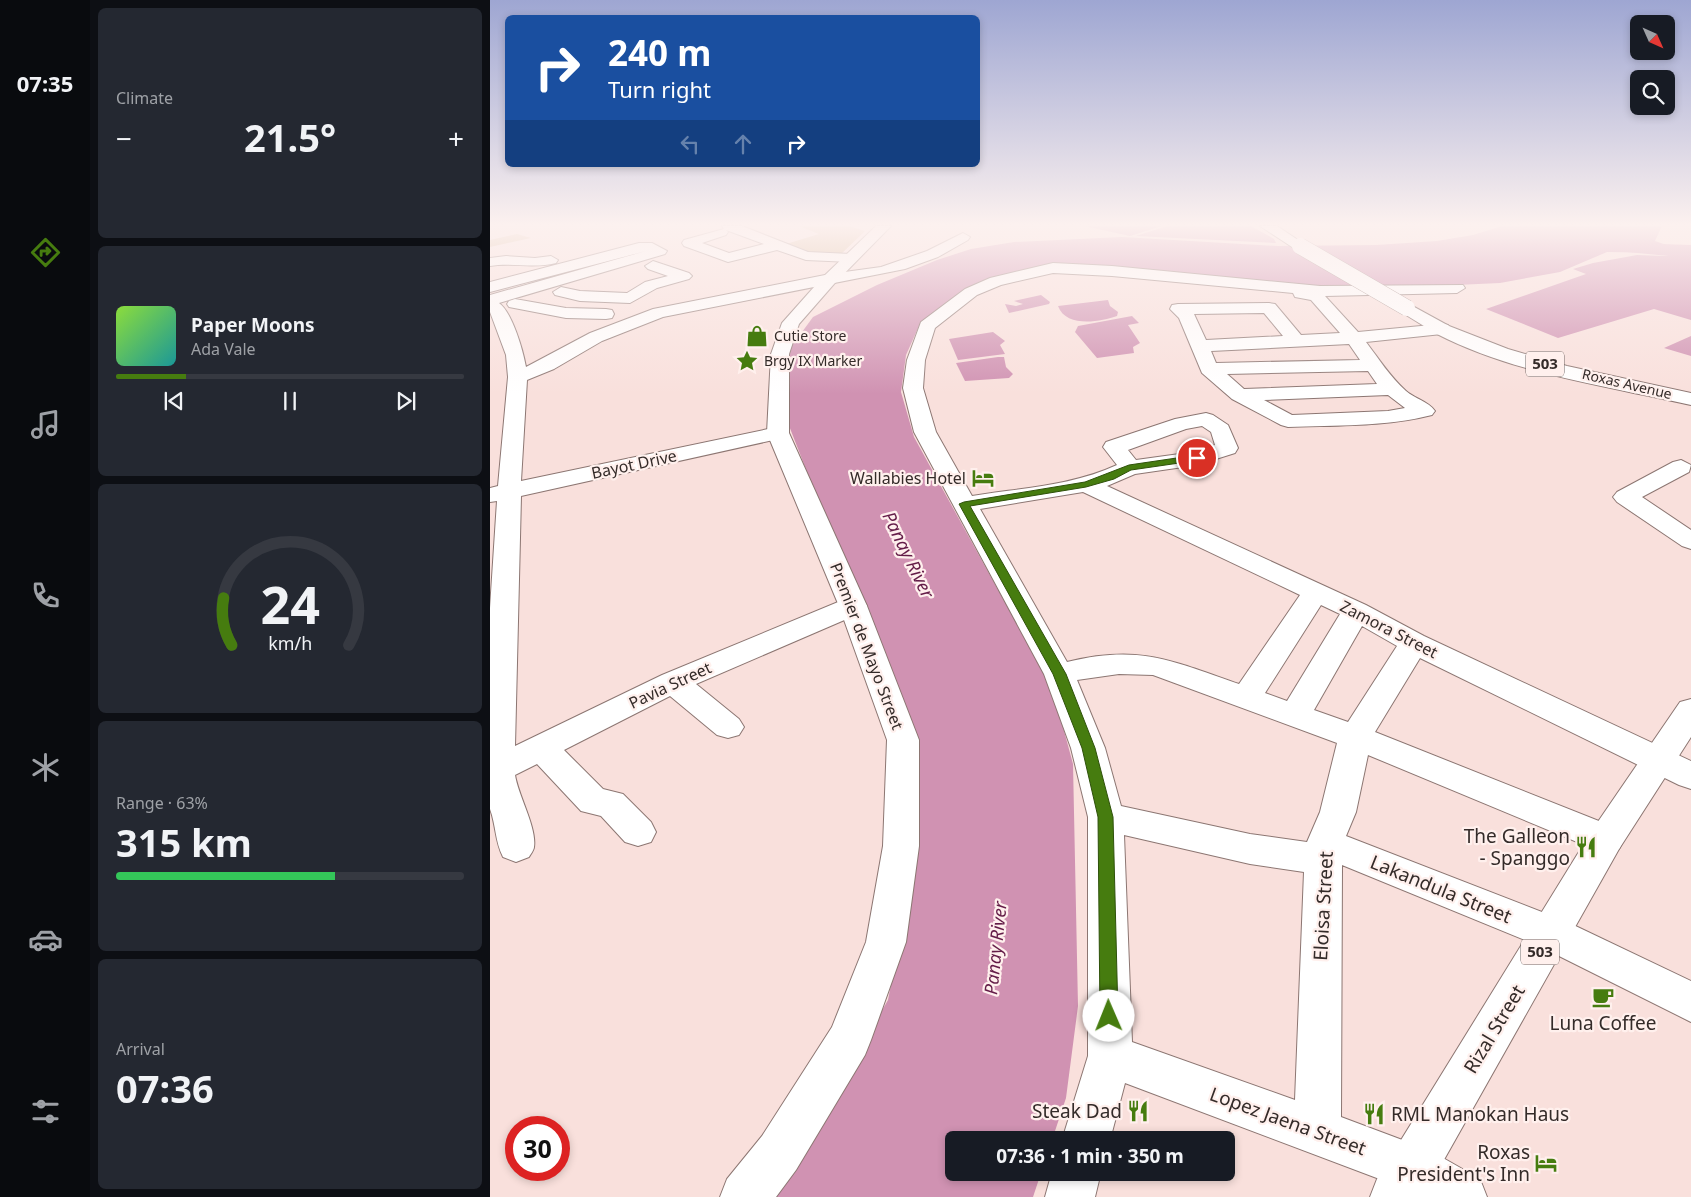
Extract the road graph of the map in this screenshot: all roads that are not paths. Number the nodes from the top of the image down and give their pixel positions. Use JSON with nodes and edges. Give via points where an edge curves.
{"nodes":[{"id":1,"x":509,"y":282,"type":"edge"},
{"id":2,"x":560,"y":282,"type":"edge"},
{"id":3,"x":598,"y":282,"type":"edge"},
{"id":4,"x":644,"y":282,"type":"edge"},
{"id":5,"x":663,"y":282,"type":"edge"},
{"id":6,"x":798,"y":282,"type":"edge"},
{"id":7,"x":829,"y":282,"type":"edge"},
{"id":8,"x":994,"y":282,"type":"edge"},
{"id":9,"x":1124,"y":282,"type":"edge"},
{"id":10,"x":1362,"y":282,"type":"edge"},
{"id":11,"x":651,"y":285,"type":"junction"},
{"id":12,"x":490,"y":287,"type":"edge"},
{"id":13,"x":1457,"y":288,"type":"dead end"},
{"id":14,"x":561,"y":292,"type":"junction"},
{"id":15,"x":1171,"y":294,"type":"junction"},
{"id":16,"x":1266,"y":300,"type":"junction"},
{"id":17,"x":498,"y":305,"type":"edge"},
{"id":18,"x":659,"y":313,"type":"junction"},
{"id":19,"x":1442,"y":329,"type":"junction"},
{"id":20,"x":1354,"y":338,"type":"junction"},
{"id":21,"x":1296,"y":341,"type":"junction"},
{"id":22,"x":1199,"y":346,"type":"junction"},
{"id":23,"x":1373,"y":365,"type":"junction"},
{"id":24,"x":1209,"y":369,"type":"junction"},
{"id":25,"x":518,"y":378,"type":"junction"},
{"id":26,"x":1392,"y":389,"type":"junction"},
{"id":27,"x":1239,"y":395,"type":"junction"},
{"id":28,"x":1691,"y":399,"type":"edge"},
{"id":29,"x":778,"y":433,"type":"junction"},
{"id":30,"x":1681,"y":467,"type":"dead end"},
{"id":31,"x":1129,"y":468,"type":"dead end"},
{"id":32,"x":1086,"y":484,"type":"junction"},
{"id":33,"x":500,"y":493,"type":"edge"},
{"id":34,"x":964,"y":504,"type":"junction"},
{"id":35,"x":1691,"y":541,"type":"edge"},
{"id":36,"x":1316,"y":592,"type":"junction"},
{"id":37,"x":854,"y":606,"type":"junction"},
{"id":38,"x":1356,"y":611,"type":"junction"},
{"id":39,"x":1414,"y":643,"type":"junction"},
{"id":40,"x":1059,"y":674,"type":"junction"},
{"id":41,"x":673,"y":682,"type":"junction"},
{"id":42,"x":1247,"y":696,"type":"junction"},
{"id":43,"x":1691,"y":710,"type":"edge"},
{"id":44,"x":1295,"y":715,"type":"junction"},
{"id":45,"x":728,"y":728,"type":"dead end"},
{"id":46,"x":1356,"y":737,"type":"junction"},
{"id":47,"x":542,"y":748,"type":"junction"},
{"id":48,"x":1676,"y":768,"type":"edge"},
{"id":49,"x":494,"y":772,"type":"edge"},
{"id":50,"x":1106,"y":817,"type":"junction"},
{"id":51,"x":638,"y":832,"type":"dead end"},
{"id":52,"x":1606,"y":839,"type":"junction"},
{"id":53,"x":516,"y":847,"type":"dead end"},
{"id":54,"x":1324,"y":852,"type":"junction"},
{"id":55,"x":1551,"y":933,"type":"junction"},
{"id":56,"x":1691,"y":1002,"type":"edge"},
{"id":57,"x":1110,"y":1056,"type":"junction"},
{"id":58,"x":1089,"y":1131,"type":"edge"},
{"id":59,"x":1318,"y":1131,"type":"junction"},
{"id":60,"x":1074,"y":1181,"type":"edge"},
{"id":61,"x":1404,"y":1182,"type":"edge"},
{"id":62,"x":745,"y":1197,"type":"edge"},
{"id":63,"x":1070,"y":1197,"type":"edge"},
{"id":64,"x":1462,"y":1197,"type":"edge"}],
"edges":[{"from":1,"to":12,"type":"street"},
{"from":2,"to":17,"type":"street"},
{"from":3,"to":14,"type":"street"},
{"from":4,"to":11,"type":"street"},
{"from":5,"to":11,"type":"street"},
{"from":6,"to":18,"type":"street"},
{"from":7,"to":29,"type":"street","name":"Premier de Mayo Street","via":[[791,323],[780,354]]},
{"from":8,"to":34,"type":"street","via":[[971,292],[927,326],[916,360],[913,388],[926,432]]},
{"from":9,"to":15,"type":"street"},
{"from":10,"to":19,"type":"street","name":"Roxas Avenue","number":"503","bridge":true},
{"from":11,"to":14,"type":"street","via":[[630,298]]},
{"from":13,"to":15,"type":"street"},
{"from":14,"to":17,"type":"street"},
{"from":15,"to":16,"type":"street"},
{"from":15,"to":16,"type":"street","via":[[1164,289]]},
{"from":15,"to":22,"type":"street","via":[[1187,316]]},
{"from":16,"to":20,"type":"street","via":[[1316,294]]},
{"from":16,"to":21,"type":"street"},
{"from":17,"to":18,"type":"street","via":[[566,314]]},
{"from":17,"to":25,"type":"street","via":[[515,355]]},
{"from":18,"to":25,"type":"street","via":[[596,337]]},
{"from":19,"to":20,"type":"street"},
{"from":19,"to":28,"type":"street","name":"Roxas Avenue","number":"503","via":[[1521,358]]},
{"from":20,"to":21,"type":"street"},
{"from":20,"to":23,"type":"street"},
{"from":21,"to":22,"type":"street"},
{"from":22,"to":24,"type":"street"},
{"from":23,"to":24,"type":"street"},
{"from":23,"to":26,"type":"street"},
{"from":24,"to":27,"type":"street"},
{"from":25,"to":33,"type":"street"},
{"from":26,"to":27,"type":"street"},
{"from":26,"to":27,"type":"street","via":[[1425,411],[1388,417],[1288,421]]},
{"from":29,"to":33,"type":"street","name":"Bayot Drive"},
{"from":29,"to":37,"type":"street","name":"Premier de Mayo Street"},
{"from":30,"to":35,"type":"street","via":[[1625,497]]},
{"from":31,"to":32,"type":"street"},
{"from":32,"to":34,"type":"street"},
{"from":32,"to":36,"type":"street","name":"Zamora Street"},
{"from":33,"to":49,"type":"street"},
{"from":34,"to":40,"type":"street"},
{"from":36,"to":38,"type":"street","name":"Zamora Street"},
{"from":36,"to":42,"type":"street"},
{"from":37,"to":41,"type":"street","name":"Pavia Street"},
{"from":37,"to":62,"type":"street","name":"Premier de Mayo Street","via":[[903,740],[901,846],[886,942],[848,1040],[779,1153]]},
{"from":38,"to":39,"type":"street","name":"Zamora Street"},
{"from":38,"to":44,"type":"street"},
{"from":39,"to":46,"type":"street","name":"Eloisa Street"},
{"from":39,"to":48,"type":"street","name":"Zamora Street"},
{"from":40,"to":42,"type":"street","via":[[1123,662],[1157,666]]},
{"from":40,"to":50,"type":"street","via":[[1088,748]]},
{"from":41,"to":45,"type":"street"},
{"from":41,"to":47,"type":"street","name":"Pavia Street"},
{"from":42,"to":44,"type":"street"},
{"from":43,"to":48,"type":"street","name":"Rizal Street","number":"503"},
{"from":44,"to":46,"type":"street"},
{"from":46,"to":52,"type":"street"},
{"from":46,"to":54,"type":"street","name":"Eloisa Street","via":[[1338,812]]},
{"from":47,"to":49,"type":"street","name":"Pavia Street"},
{"from":47,"to":51,"type":"street","via":[[593,801],[611,804]]},
{"from":48,"to":52,"type":"street","name":"Rizal Street","number":"503"},
{"from":49,"to":53,"type":"street","via":[[512,820]]},
{"from":50,"to":54,"type":"street","name":"Lakandula Street","via":[[1250,849]]},
{"from":50,"to":57,"type":"street"},
{"from":52,"to":55,"type":"street","name":"Rizal Street","number":"503"},
{"from":54,"to":55,"type":"street","name":"Lakandula Street"},
{"from":54,"to":59,"type":"street","name":"Eloisa Street"},
{"from":55,"to":56,"type":"street","name":"Lakandula Street"},
{"from":55,"to":61,"type":"street","name":"Rizal Street","number":"503"},
{"from":57,"to":58,"type":"street"},
{"from":57,"to":59,"type":"street","name":"Lopez Jaena Street"},
{"from":59,"to":61,"type":"street","name":"Lopez Jaena Street"},
{"from":60,"to":63,"type":"street"},
{"from":61,"to":64,"type":"street","name":"Lopez Jaena Street"}]}
